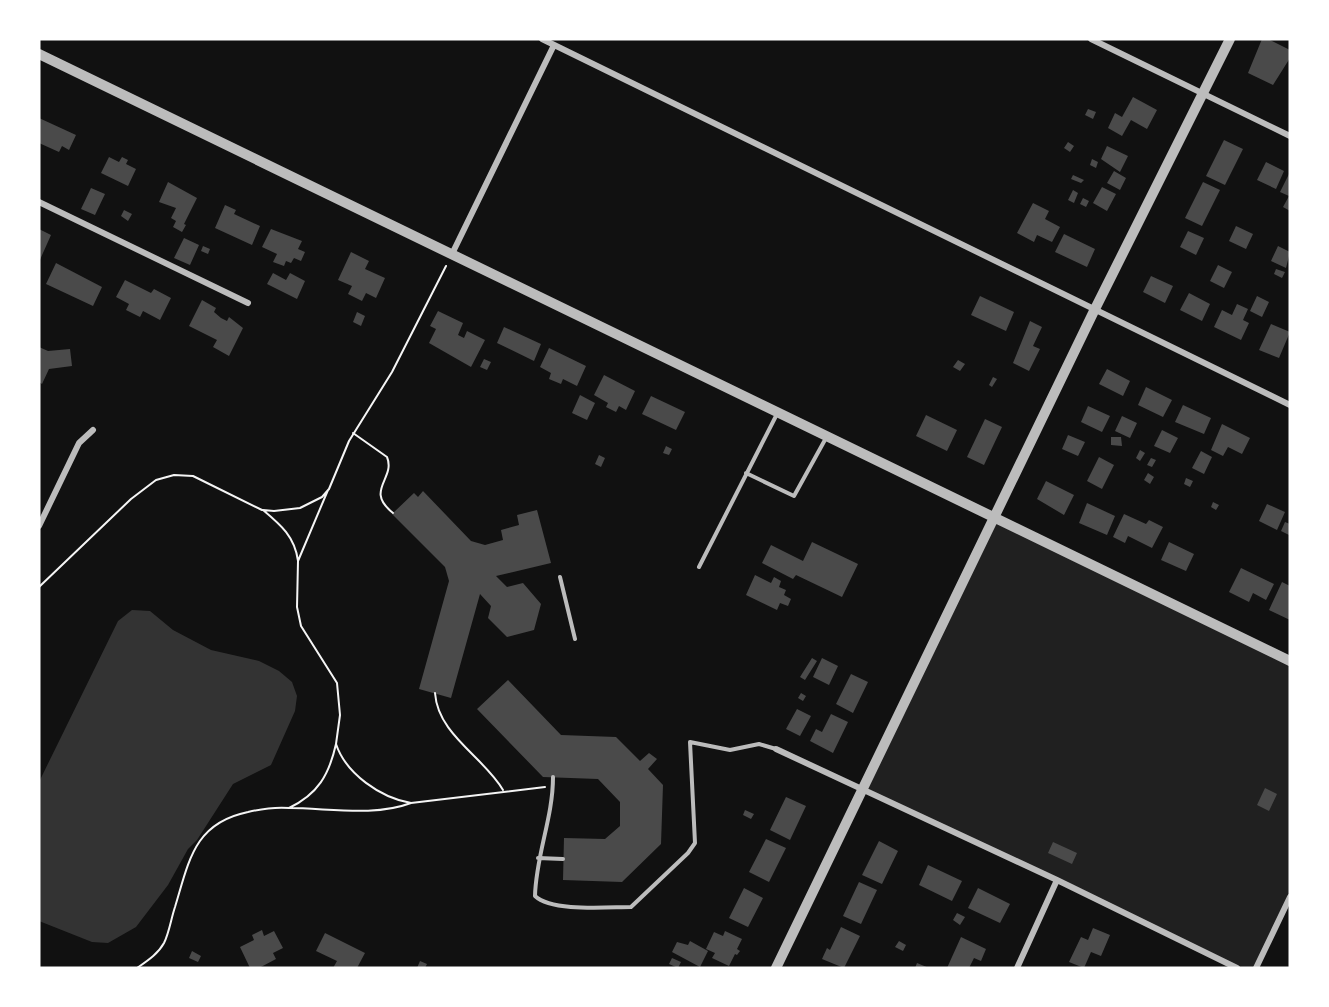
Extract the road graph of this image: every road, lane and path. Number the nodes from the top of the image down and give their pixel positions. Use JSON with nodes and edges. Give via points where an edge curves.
{"nodes":[{"id":1,"x":542,"y":39,"type":"edge"},
{"id":2,"x":1091,"y":39,"type":"edge"},
{"id":3,"x":1230,"y":39,"type":"edge"},
{"id":4,"x":554,"y":45,"type":"junction"},
{"id":5,"x":39,"y":54,"type":"edge"},
{"id":6,"x":1203,"y":94,"type":"junction"},
{"id":7,"x":1290,"y":136,"type":"edge"},
{"id":8,"x":39,"y":202,"type":"edge"},
{"id":9,"x":452,"y":254,"type":"junction"},
{"id":10,"x":248,"y":303,"type":"dead end"},
{"id":11,"x":1094,"y":311,"type":"junction"},
{"id":12,"x":1290,"y":405,"type":"edge"},
{"id":13,"x":777,"y":413,"type":"junction"},
{"id":14,"x":93,"y":430,"type":"dead end"},
{"id":15,"x":353,"y":433,"type":"junction"},
{"id":16,"x":826,"y":437,"type":"junction"},
{"id":17,"x":746,"y":474,"type":"junction"},
{"id":18,"x":328,"y":490,"type":"junction"},
{"id":19,"x":263,"y":510,"type":"junction"},
{"id":20,"x":393,"y":513,"type":"dead end"},
{"id":21,"x":993,"y":518,"type":"junction"},
{"id":22,"x":39,"y":526,"type":"edge"},
{"id":23,"x":298,"y":561,"type":"junction"},
{"id":24,"x":699,"y":567,"type":"dead end"},
{"id":25,"x":560,"y":577,"type":"dead end"},
{"id":26,"x":39,"y":587,"type":"edge"},
{"id":27,"x":575,"y":639,"type":"dead end"},
{"id":28,"x":1290,"y":661,"type":"edge"},
{"id":29,"x":435,"y":693,"type":"dead end"},
{"id":30,"x":336,"y":744,"type":"junction"},
{"id":31,"x":776,"y":749,"type":"joint"},
{"id":32,"x":553,"y":777,"type":"dead end"},
{"id":33,"x":553,"y":786,"type":"junction"},
{"id":34,"x":862,"y":789,"type":"junction"},
{"id":35,"x":503,"y":790,"type":"junction"},
{"id":36,"x":411,"y":803,"type":"junction"},
{"id":37,"x":289,"y":808,"type":"junction"},
{"id":38,"x":538,"y":858,"type":"junction"},
{"id":39,"x":564,"y":859,"type":"dead end"},
{"id":40,"x":1058,"y":880,"type":"junction"},
{"id":41,"x":1290,"y":897,"type":"edge"},
{"id":42,"x":137,"y":968,"type":"edge"},
{"id":43,"x":776,"y":968,"type":"edge"},
{"id":44,"x":1017,"y":968,"type":"edge"},
{"id":45,"x":1237,"y":968,"type":"edge"},
{"id":46,"x":1256,"y":968,"type":"edge"}],
"edges":[{"from":1,"to":4,"type":"street"},
{"from":2,"to":6,"type":"street"},
{"from":3,"to":6,"type":"street"},
{"from":4,"to":9,"type":"street"},
{"from":4,"to":11,"type":"street"},
{"from":5,"to":9,"type":"street"},
{"from":6,"to":7,"type":"street"},
{"from":6,"to":11,"type":"street"},
{"from":8,"to":10,"type":"street"},
{"from":9,"to":13,"type":"street"},
{"from":9,"to":15,"type":"path","via":[[392,372]]},
{"from":11,"to":12,"type":"street"},
{"from":11,"to":21,"type":"street"},
{"from":13,"to":16,"type":"street"},
{"from":13,"to":17,"type":"lane"},
{"from":14,"to":22,"type":"street","via":[[79,443]]},
{"from":15,"to":18,"type":"path"},
{"from":15,"to":20,"type":"path","via":[[387,457],[389,466],[380,490],[384,506]]},
{"from":16,"to":17,"type":"lane","via":[[794,496]]},
{"from":16,"to":21,"type":"street"},
{"from":17,"to":24,"type":"lane"},
{"from":18,"to":19,"type":"path","via":[[300,508]]},
{"from":18,"to":23,"type":"path"},
{"from":19,"to":23,"type":"path","via":[[284,527],[297,548]]},
{"from":19,"to":26,"type":"path","via":[[193,476],[174,475],[156,480]]},
{"from":21,"to":28,"type":"street"},
{"from":21,"to":34,"type":"street"},
{"from":23,"to":30,"type":"path","via":[[297,606],[301,626],[337,683],[340,715]]},
{"from":25,"to":27,"type":"lane"},
{"from":29,"to":35,"type":"path","via":[[438,710],[458,740]]},
{"from":30,"to":36,"type":"path","via":[[346,763],[377,791]]},
{"from":30,"to":37,"type":"path","via":[[319,788]]},
{"from":31,"to":34,"type":"street"},
{"from":31,"to":38,"type":"lane","via":[[759,744],[730,750],[690,742],[694,843],[631,907],[555,905],[540,901],[535,896]]},
{"from":32,"to":33,"type":"lane"},
{"from":33,"to":35,"type":"path"},
{"from":33,"to":38,"type":"lane"},
{"from":34,"to":40,"type":"street"},
{"from":34,"to":43,"type":"street"},
{"from":35,"to":36,"type":"path"},
{"from":36,"to":37,"type":"path","via":[[377,811]]},
{"from":37,"to":42,"type":"path","via":[[258,810],[213,825],[194,848],[165,942]]},
{"from":38,"to":39,"type":"lane"},
{"from":40,"to":44,"type":"street"},
{"from":40,"to":45,"type":"street"},
{"from":41,"to":46,"type":"street"}]}
